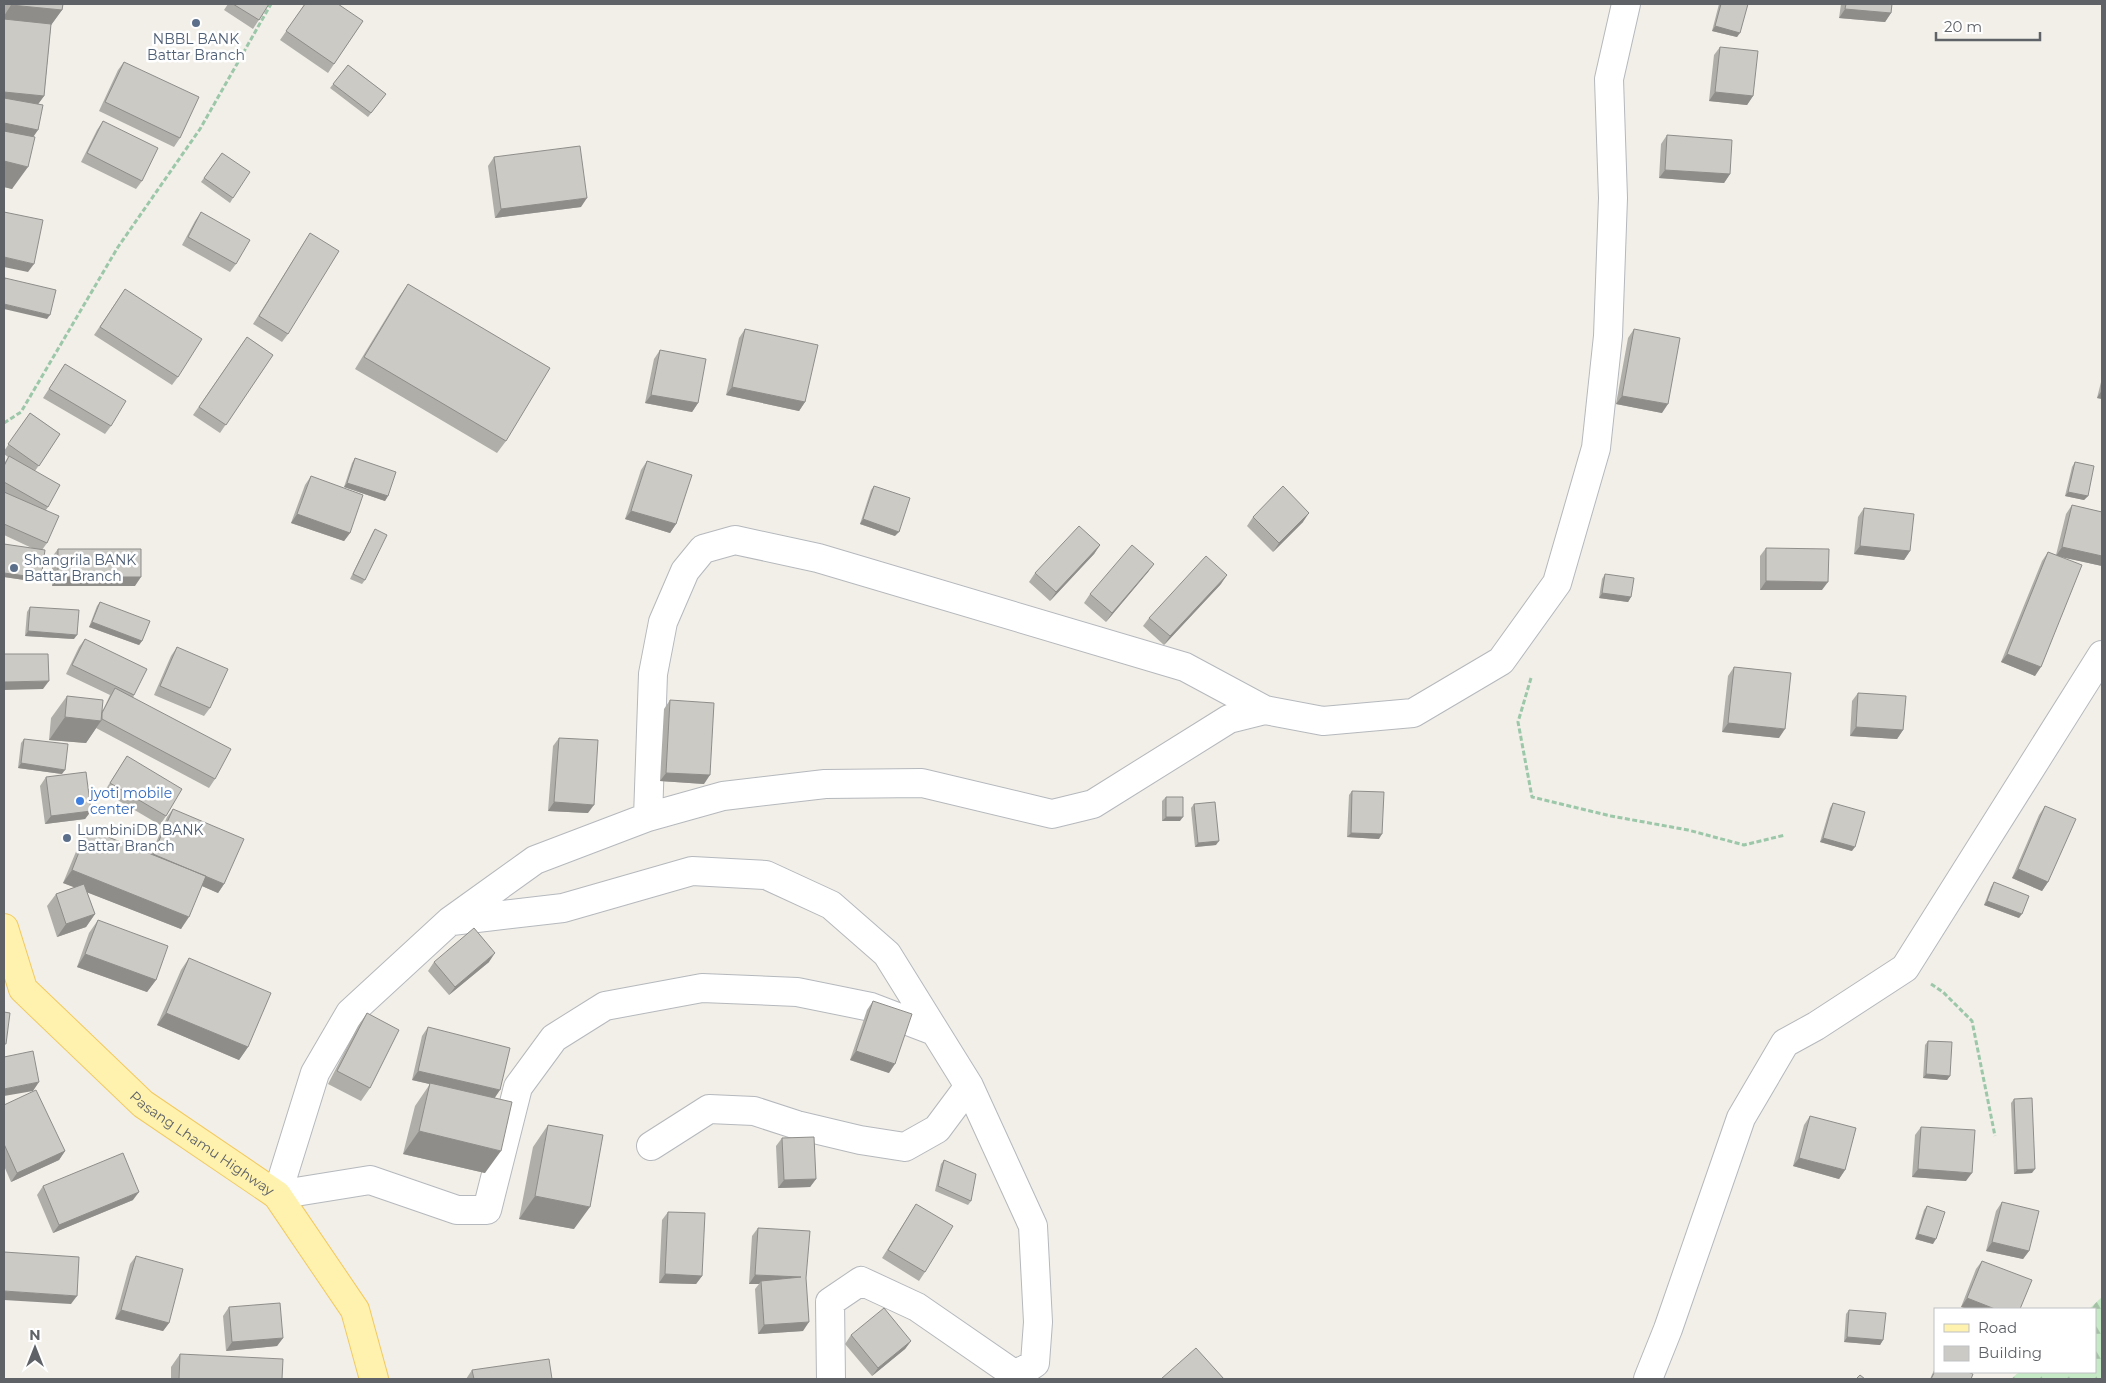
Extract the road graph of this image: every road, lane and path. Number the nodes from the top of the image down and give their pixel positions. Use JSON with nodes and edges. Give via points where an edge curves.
{"nodes":[{"id":1,"x":271,"y":4,"type":"edge"},
{"id":2,"x":1626,"y":4,"type":"edge"},
{"id":3,"x":4,"y":423,"type":"edge"},
{"id":4,"x":2102,"y":655,"type":"edge"},
{"id":5,"x":1531,"y":676,"type":"dead end"},
{"id":6,"x":1265,"y":710,"type":"junction"},
{"id":7,"x":648,"y":817,"type":"junction"},
{"id":8,"x":1785,"y":835,"type":"dead end"},
{"id":9,"x":450,"y":921,"type":"junction"},
{"id":10,"x":4,"y":928,"type":"edge"},
{"id":11,"x":1905,"y":968,"type":"junction"},
{"id":12,"x":934,"y":1032,"type":"junction"},
{"id":13,"x":969,"y":1086,"type":"junction"},
{"id":14,"x":1995,"y":1136,"type":"dead end"},
{"id":15,"x":651,"y":1146,"type":"dead end"},
{"id":16,"x":277,"y":1195,"type":"junction"},
{"id":17,"x":374,"y":1379,"type":"edge"},
{"id":18,"x":831,"y":1379,"type":"edge"},
{"id":19,"x":1648,"y":1379,"type":"edge"}],
"edges":[{"from":1,"to":3,"type":"path","via":[[200,129],[118,247],[21,412]]},
{"from":2,"to":6,"type":"street","via":[[1609,79],[1614,198],[1608,336],[1597,439],[1557,583],[1501,661],[1413,713],[1323,720]]},
{"from":4,"to":11,"type":"street"},
{"from":5,"to":8,"type":"path","via":[[1518,722],[1532,797],[1744,844]]},
{"from":6,"to":7,"type":"street","via":[[1229,719],[1093,804],[1052,814],[922,783],[834,784],[723,796]]},
{"from":6,"to":7,"type":"street","via":[[1185,668],[818,558],[735,540],[703,549],[685,571],[663,622],[653,674]]},
{"from":7,"to":9,"type":"street","via":[[535,860]]},
{"from":9,"to":12,"type":"street","via":[[563,908],[692,871],[766,875],[831,904],[887,954]]},
{"from":9,"to":16,"type":"street","via":[[350,1013],[315,1073]]},
{"from":10,"to":16,"type":"main road","name":"Pasang Lhamu Highway","via":[[23,989],[143,1104]]},
{"from":11,"to":14,"type":"path","via":[[1943,992],[1972,1021]]},
{"from":11,"to":19,"type":"street","via":[[1785,1043],[1741,1118]]},
{"from":12,"to":13,"type":"street"},
{"from":12,"to":16,"type":"street","via":[[871,1007],[797,992],[702,988],[605,1006],[554,1038],[518,1087],[486,1210],[457,1210],[370,1180]]},
{"from":13,"to":15,"type":"street","via":[[937,1129],[905,1147],[797,1125],[754,1111],[710,1109]]},
{"from":13,"to":18,"type":"street","via":[[1033,1226],[1038,1322],[1035,1362],[1014,1374],[917,1307],[861,1281],[830,1302]]},
{"from":16,"to":17,"type":"main road","name":"Pasang Lhamu Highway","via":[[355,1310]]}]}
